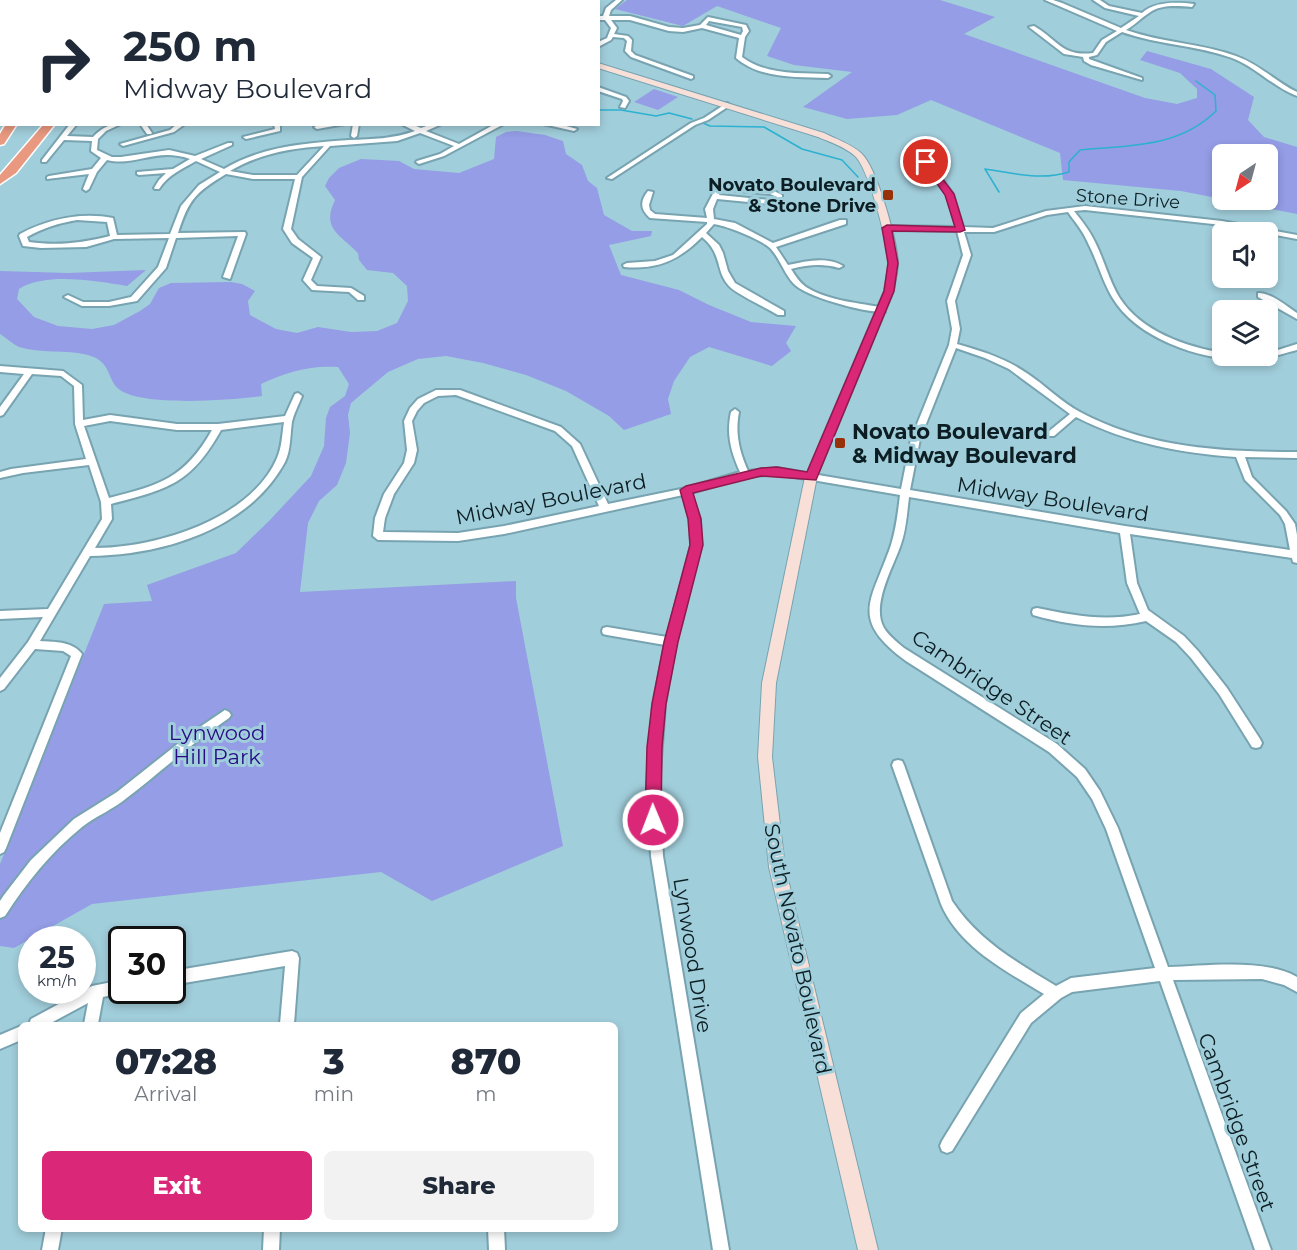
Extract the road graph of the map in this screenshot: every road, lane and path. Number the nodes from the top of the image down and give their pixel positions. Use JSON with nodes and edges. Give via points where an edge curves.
{"nodes":[{"id":1,"x":618,"y":0,"type":"edge"},
{"id":2,"x":1048,"y":0,"type":"edge"},
{"id":3,"x":1096,"y":0,"type":"edge"},
{"id":4,"x":1192,"y":5,"type":"dead end"},
{"id":5,"x":1142,"y":15,"type":"junction"},
{"id":6,"x":606,"y":17,"type":"junction"},
{"id":7,"x":600,"y":18,"type":"edge"},
{"id":8,"x":702,"y":26,"type":"junction"},
{"id":9,"x":1032,"y":27,"type":"dead end"},
{"id":10,"x":1121,"y":31,"type":"junction"},
{"id":11,"x":612,"y":35,"type":"junction"},
{"id":12,"x":742,"y":37,"type":"junction"},
{"id":13,"x":600,"y":44,"type":"edge"},
{"id":14,"x":1086,"y":56,"type":"junction"},
{"id":15,"x":600,"y":64,"type":"edge"},
{"id":16,"x":828,"y":76,"type":"dead end"},
{"id":17,"x":691,"y":77,"type":"dead end"},
{"id":18,"x":1140,"y":79,"type":"dead end"},
{"id":19,"x":600,"y":90,"type":"edge"},
{"id":20,"x":1297,"y":94,"type":"edge"},
{"id":21,"x":0,"y":102,"type":"edge"},
{"id":22,"x":728,"y":105,"type":"junction"},
{"id":23,"x":623,"y":107,"type":"dead end"},
{"id":24,"x":0,"y":112,"type":"edge"},
{"id":25,"x":11,"y":126,"type":"edge"},
{"id":26,"x":33,"y":126,"type":"edge"},
{"id":27,"x":48,"y":126,"type":"edge"},
{"id":28,"x":73,"y":126,"type":"edge"},
{"id":29,"x":113,"y":126,"type":"edge"},
{"id":30,"x":144,"y":126,"type":"edge"},
{"id":31,"x":179,"y":126,"type":"edge"},
{"id":32,"x":325,"y":126,"type":"edge"},
{"id":33,"x":356,"y":126,"type":"edge"},
{"id":34,"x":409,"y":126,"type":"edge"},
{"id":35,"x":426,"y":126,"type":"edge"},
{"id":36,"x":434,"y":126,"type":"edge"},
{"id":37,"x":497,"y":126,"type":"edge"},
{"id":38,"x":557,"y":126,"type":"edge"},
{"id":39,"x":278,"y":127,"type":"edge"},
{"id":40,"x":317,"y":127,"type":"dead end"},
{"id":41,"x":574,"y":129,"type":"dead end"},
{"id":42,"x":421,"y":131,"type":"junction"},
{"id":43,"x":149,"y":133,"type":"dead end"},
{"id":44,"x":354,"y":136,"type":"dead end"},
{"id":45,"x":246,"y":137,"type":"dead end"},
{"id":46,"x":283,"y":137,"type":"dead end"},
{"id":47,"x":64,"y":138,"type":"junction"},
{"id":48,"x":95,"y":139,"type":"junction"},
{"id":49,"x":0,"y":142,"type":"edge"},
{"id":50,"x":123,"y":144,"type":"dead end"},
{"id":51,"x":230,"y":144,"type":"dead end"},
{"id":52,"x":328,"y":144,"type":"junction"},
{"id":53,"x":459,"y":146,"type":"junction"},
{"id":54,"x":920,"y":153,"type":"dead end"},
{"id":55,"x":105,"y":158,"type":"junction"},
{"id":56,"x":195,"y":159,"type":"junction"},
{"id":57,"x":44,"y":160,"type":"dead end"},
{"id":58,"x":419,"y":162,"type":"dead end"},
{"id":59,"x":93,"y":171,"type":"junction"},
{"id":60,"x":174,"y":171,"type":"junction"},
{"id":61,"x":222,"y":171,"type":"junction"},
{"id":62,"x":139,"y":173,"type":"dead end"},
{"id":63,"x":0,"y":176,"type":"edge"},
{"id":64,"x":299,"y":177,"type":"junction"},
{"id":65,"x":50,"y":178,"type":"dead end"},
{"id":66,"x":610,"y":178,"type":"dead end"},
{"id":67,"x":0,"y":181,"type":"edge"},
{"id":68,"x":157,"y":188,"type":"dead end"},
{"id":69,"x":86,"y":189,"type":"dead end"},
{"id":70,"x":650,"y":192,"type":"dead end"},
{"id":71,"x":715,"y":197,"type":"junction"},
{"id":72,"x":1069,"y":209,"type":"junction"},
{"id":73,"x":712,"y":221,"type":"junction"},
{"id":74,"x":843,"y":222,"type":"dead end"},
{"id":75,"x":887,"y":228,"type":"junction"},
{"id":76,"x":960,"y":230,"type":"junction"},
{"id":77,"x":700,"y":233,"type":"junction"},
{"id":78,"x":173,"y":236,"type":"junction"},
{"id":79,"x":114,"y":237,"type":"junction"},
{"id":80,"x":1297,"y":237,"type":"edge"},
{"id":81,"x":772,"y":246,"type":"junction"},
{"id":82,"x":627,"y":265,"type":"dead end"},
{"id":83,"x":839,"y":266,"type":"dead end"},
{"id":84,"x":787,"y":267,"type":"junction"},
{"id":85,"x":227,"y":277,"type":"dead end"},
{"id":86,"x":1260,"y":295,"type":"dead end"},
{"id":87,"x":68,"y":297,"type":"dead end"},
{"id":88,"x":362,"y":298,"type":"dead end"},
{"id":89,"x":882,"y":310,"type":"junction"},
{"id":90,"x":781,"y":313,"type":"dead end"},
{"id":91,"x":1297,"y":317,"type":"edge"},
{"id":92,"x":953,"y":345,"type":"junction"},
{"id":93,"x":1297,"y":347,"type":"edge"},
{"id":94,"x":1278,"y":352,"type":"edge"},
{"id":95,"x":1212,"y":353,"type":"edge"},
{"id":96,"x":0,"y":369,"type":"edge"},
{"id":97,"x":30,"y":371,"type":"junction"},
{"id":98,"x":298,"y":396,"type":"dead end"},
{"id":99,"x":735,"y":412,"type":"dead end"},
{"id":100,"x":0,"y":413,"type":"edge"},
{"id":101,"x":1075,"y":414,"type":"junction"},
{"id":102,"x":289,"y":418,"type":"junction"},
{"id":103,"x":79,"y":424,"type":"junction"},
{"id":104,"x":218,"y":426,"type":"junction"},
{"id":105,"x":1051,"y":434,"type":"dead end"},
{"id":106,"x":1239,"y":454,"type":"junction"},
{"id":107,"x":1297,"y":455,"type":"edge"},
{"id":108,"x":92,"y":461,"type":"junction"},
{"id":109,"x":745,"y":474,"type":"junction"},
{"id":110,"x":0,"y":475,"type":"edge"},
{"id":111,"x":811,"y":477,"type":"junction"},
{"id":112,"x":686,"y":490,"type":"junction"},
{"id":113,"x":905,"y":493,"type":"junction"},
{"id":114,"x":105,"y":502,"type":"junction"},
{"id":115,"x":604,"y":507,"type":"junction"},
{"id":116,"x":1125,"y":530,"type":"junction"},
{"id":117,"x":90,"y":552,"type":"junction"},
{"id":118,"x":1297,"y":556,"type":"edge"},
{"id":119,"x":1037,"y":612,"type":"dead end"},
{"id":120,"x":52,"y":613,"type":"junction"},
{"id":121,"x":0,"y":615,"type":"edge"},
{"id":122,"x":1146,"y":617,"type":"junction"},
{"id":123,"x":607,"y":631,"type":"dead end"},
{"id":124,"x":671,"y":642,"type":"junction"},
{"id":125,"x":32,"y":645,"type":"junction"},
{"id":126,"x":0,"y":686,"type":"edge"},
{"id":127,"x":225,"y":715,"type":"dead end"},
{"id":128,"x":1256,"y":743,"type":"dead end"},
{"id":129,"x":898,"y":765,"type":"dead end"},
{"id":130,"x":0,"y":848,"type":"edge"},
{"id":131,"x":0,"y":912,"type":"edge"},
{"id":132,"x":1163,"y":974,"type":"junction"},
{"id":133,"x":186,"y":976,"type":"edge"},
{"id":134,"x":1297,"y":985,"type":"edge"},
{"id":135,"x":108,"y":989,"type":"edge"},
{"id":136,"x":97,"y":991,"type":"junction"},
{"id":137,"x":1056,"y":993,"type":"junction"},
{"id":138,"x":40,"y":1022,"type":"edge"},
{"id":139,"x":91,"y":1022,"type":"edge"},
{"id":140,"x":287,"y":1022,"type":"edge"},
{"id":141,"x":18,"y":1034,"type":"edge"},
{"id":142,"x":0,"y":1042,"type":"edge"},
{"id":143,"x":947,"y":1146,"type":"dead end"},
{"id":144,"x":53,"y":1232,"type":"edge"},
{"id":145,"x":272,"y":1232,"type":"edge"},
{"id":146,"x":496,"y":1232,"type":"edge"},
{"id":147,"x":50,"y":1250,"type":"edge"},
{"id":148,"x":271,"y":1250,"type":"edge"},
{"id":149,"x":497,"y":1250,"type":"edge"},
{"id":150,"x":721,"y":1250,"type":"edge"},
{"id":151,"x":868,"y":1250,"type":"edge"},
{"id":152,"x":1263,"y":1250,"type":"edge"}],
"edges":[{"from":1,"to":6,"type":"street"},
{"from":2,"to":10,"type":"street"},
{"from":3,"to":5,"type":"street","via":[[1107,7]]},
{"from":4,"to":5,"type":"street","via":[[1155,7]]},
{"from":5,"to":10,"type":"street"},
{"from":6,"to":7,"type":"street"},
{"from":6,"to":8,"type":"street","via":[[630,18],[669,29]]},
{"from":6,"to":11,"type":"street","via":[[614,28]]},
{"from":8,"to":12,"type":"street"},
{"from":8,"to":12,"type":"street","via":[[708,19],[717,19],[744,27]]},
{"from":9,"to":14,"type":"street","via":[[1060,51]]},
{"from":10,"to":14,"type":"street","via":[[1098,45],[1095,54]]},
{"from":10,"to":20,"type":"street","via":[[1237,58]]},
{"from":11,"to":13,"type":"street"},
{"from":11,"to":17,"type":"street","via":[[626,37],[633,56]]},
{"from":12,"to":16,"type":"street","via":[[738,58],[745,63],[780,73]]},
{"from":14,"to":18,"type":"street","via":[[1093,64]]},
{"from":15,"to":22,"type":"main road","name":"South Novato Boulevard"},
{"from":19,"to":23,"type":"street","via":[[624,98]]},
{"from":21,"to":24,"type":"highway"},
{"from":22,"to":66,"type":"street"},
{"from":22,"to":75,"type":"main road","name":"South Novato Boulevard","via":[[821,135],[859,155],[874,180]]},
{"from":25,"to":49,"type":"highway"},
{"from":26,"to":63,"type":"highway"},
{"from":27,"to":67,"type":"highway"},
{"from":28,"to":47,"type":"street"},
{"from":29,"to":48,"type":"street"},
{"from":30,"to":43,"type":"street"},
{"from":31,"to":50,"type":"street"},
{"from":32,"to":40,"type":"street"},
{"from":33,"to":44,"type":"street"},
{"from":34,"to":42,"type":"street"},
{"from":35,"to":42,"type":"street"},
{"from":36,"to":42,"type":"street"},
{"from":37,"to":53,"type":"street"},
{"from":38,"to":41,"type":"street"},
{"from":39,"to":45,"type":"street"},
{"from":39,"to":46,"type":"street"},
{"from":42,"to":52,"type":"street","via":[[382,141]]},
{"from":42,"to":53,"type":"street"},
{"from":47,"to":48,"type":"street"},
{"from":47,"to":57,"type":"street"},
{"from":48,"to":55,"type":"street","via":[[94,151]]},
{"from":51,"to":56,"type":"street"},
{"from":52,"to":61,"type":"street","via":[[270,152]]},
{"from":52,"to":64,"type":"street"},
{"from":53,"to":58,"type":"street"},
{"from":54,"to":76,"type":"street","name":"Cambridge Street","via":[[950,194]]},
{"from":55,"to":56,"type":"street","via":[[121,160],[170,152]]},
{"from":55,"to":59,"type":"street"},
{"from":56,"to":60,"type":"street"},
{"from":56,"to":61,"type":"street"},
{"from":59,"to":65,"type":"street"},
{"from":59,"to":69,"type":"street"},
{"from":60,"to":62,"type":"street"},
{"from":60,"to":68,"type":"street"},
{"from":61,"to":64,"type":"street","via":[[248,178]]},
{"from":61,"to":78,"type":"street","via":[[201,186],[183,207]]},
{"from":64,"to":88,"type":"street","via":[[287,229],[295,241],[317,257],[307,280],[315,288],[351,290]]},
{"from":70,"to":73,"type":"street","via":[[645,206],[653,216]]},
{"from":71,"to":71,"type":"street","via":[[723,186],[780,196],[770,202]]},
{"from":71,"to":73,"type":"street","via":[[709,209]]},
{"from":72,"to":76,"type":"street","name":"Stone Drive","via":[[994,230]]},
{"from":72,"to":80,"type":"street","name":"Stone Drive","via":[[1119,210]]},
{"from":72,"to":95,"type":"street","via":[[1088,235],[1116,298],[1126,311],[1175,343]]},
{"from":73,"to":77,"type":"street"},
{"from":73,"to":81,"type":"street","via":[[732,225]]},
{"from":74,"to":81,"type":"street"},
{"from":75,"to":76,"type":"street","name":"Stone Drive"},
{"from":75,"to":89,"type":"main road","name":"South Novato Boulevard","via":[[892,282]]},
{"from":76,"to":92,"type":"street","name":"Cambridge Street","via":[[967,255],[952,293],[956,329]]},
{"from":77,"to":82,"type":"street","via":[[670,259]]},
{"from":77,"to":90,"type":"street","via":[[715,243],[732,285]]},
{"from":78,"to":79,"type":"street"},
{"from":78,"to":85,"type":"street","via":[[242,234]]},
{"from":78,"to":87,"type":"street","via":[[162,268],[134,299],[82,304]]},
{"from":79,"to":79,"type":"street","via":[[110,220],[95,218],[49,223],[23,236],[26,243],[40,246],[87,244]]},
{"from":81,"to":84,"type":"street"},
{"from":83,"to":84,"type":"street","via":[[824,261]]},
{"from":84,"to":89,"type":"street","via":[[795,281],[814,294]]},
{"from":86,"to":91,"type":"street"},
{"from":89,"to":111,"type":"main road","name":"South Novato Boulevard"},
{"from":92,"to":101,"type":"street","via":[[1003,361]]},
{"from":92,"to":113,"type":"street","name":"Cambridge Street","via":[[912,451]]},
{"from":93,"to":94,"type":"street"},
{"from":96,"to":97,"type":"street"},
{"from":97,"to":100,"type":"street"},
{"from":97,"to":103,"type":"street","via":[[63,374],[78,385]]},
{"from":98,"to":102,"type":"street"},
{"from":99,"to":109,"type":"street","via":[[731,427],[734,452]]},
{"from":101,"to":105,"type":"street"},
{"from":101,"to":106,"type":"street","via":[[1132,437]]},
{"from":102,"to":104,"type":"street"},
{"from":102,"to":117,"type":"street","via":[[288,440],[279,464],[262,489],[234,512],[190,533],[127,552]]},
{"from":103,"to":104,"type":"street","via":[[110,418],[177,428]]},
{"from":103,"to":108,"type":"street"},
{"from":104,"to":114,"type":"street","via":[[197,462],[173,481]]},
{"from":106,"to":107,"type":"street"},
{"from":106,"to":118,"type":"street","via":[[1248,478],[1290,524]]},
{"from":108,"to":110,"type":"street","via":[[37,466]]},
{"from":108,"to":114,"type":"street"},
{"from":109,"to":111,"type":"street","name":"Midway Boulevard","via":[[777,471]]},
{"from":109,"to":112,"type":"street","name":"Midway Boulevard"},
{"from":111,"to":113,"type":"street","name":"Midway Boulevard"},
{"from":111,"to":151,"type":"main road","name":"South Novato Boulevard","via":[[768,683],[765,757],[777,867]]},
{"from":112,"to":115,"type":"street","name":"Midway Boulevard"},
{"from":112,"to":124,"type":"street","name":"Lynwood Drive","via":[[696,545]]},
{"from":113,"to":116,"type":"street","name":"Midway Boulevard"},
{"from":113,"to":132,"type":"street","name":"Cambridge Street","via":[[897,542],[880,579],[876,607],[879,629],[910,658],[1053,748],[1081,773],[1112,828]]},
{"from":114,"to":117,"type":"street","via":[[107,519]]},
{"from":115,"to":115,"type":"street","name":"Midway Boulevard","via":[[458,537],[378,536],[389,494],[409,463],[412,450],[408,421],[412,410],[436,393],[457,392],[558,429],[576,444]]},
{"from":116,"to":118,"type":"street","name":"Midway Boulevard"},
{"from":116,"to":122,"type":"street","via":[[1129,575]]},
{"from":117,"to":120,"type":"street"},
{"from":119,"to":122,"type":"street","via":[[1101,625]]},
{"from":120,"to":121,"type":"street"},
{"from":120,"to":125,"type":"street"},
{"from":122,"to":128,"type":"street","via":[[1186,644],[1221,687]]},
{"from":123,"to":124,"type":"street"},
{"from":124,"to":150,"type":"street","name":"Lynwood Drive","via":[[659,704],[653,820]]},
{"from":125,"to":126,"type":"street"},
{"from":125,"to":130,"type":"street","via":[[65,647],[77,654]]},
{"from":127,"to":131,"type":"street","via":[[80,822],[39,859]]},
{"from":129,"to":137,"type":"street","via":[[947,903],[958,923],[976,943]]},
{"from":132,"to":134,"type":"street","via":[[1262,972]]},
{"from":132,"to":137,"type":"street","via":[[1071,985]]},
{"from":132,"to":152,"type":"street","name":"Cambridge Street"},
{"from":133,"to":140,"type":"street","via":[[292,958]]},
{"from":135,"to":136,"type":"street"},
{"from":136,"to":138,"type":"street"},
{"from":136,"to":139,"type":"street"},
{"from":137,"to":143,"type":"street","via":[[1026,1018]]},
{"from":141,"to":142,"type":"street"},
{"from":144,"to":147,"type":"street"},
{"from":145,"to":148,"type":"street"},
{"from":146,"to":149,"type":"street"}]}
